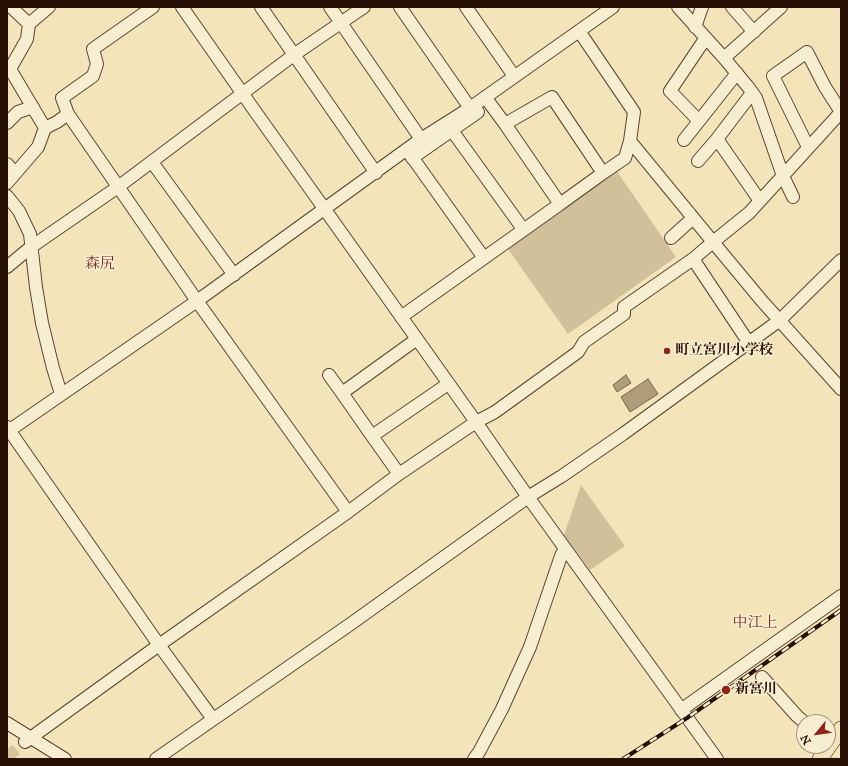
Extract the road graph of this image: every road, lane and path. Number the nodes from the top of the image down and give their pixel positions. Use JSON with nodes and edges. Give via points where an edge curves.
{"nodes":[{"id":1,"x":11,"y":7,"type":"edge"},
{"id":2,"x":49,"y":7,"type":"edge"},
{"id":3,"x":153,"y":7,"type":"edge"},
{"id":4,"x":182,"y":7,"type":"edge"},
{"id":5,"x":261,"y":7,"type":"edge"},
{"id":6,"x":330,"y":7,"type":"edge"},
{"id":7,"x":364,"y":7,"type":"edge"},
{"id":8,"x":400,"y":7,"type":"edge"},
{"id":9,"x":466,"y":7,"type":"edge"},
{"id":10,"x":613,"y":7,"type":"edge"},
{"id":11,"x":678,"y":7,"type":"edge"},
{"id":12,"x":702,"y":7,"type":"edge"},
{"id":13,"x":732,"y":7,"type":"edge"},
{"id":14,"x":781,"y":7,"type":"edge"},
{"id":15,"x":341,"y":23,"type":"junction"},
{"id":16,"x":29,"y":24,"type":"junction"},
{"id":17,"x":696,"y":27,"type":"junction"},
{"id":18,"x":579,"y":31,"type":"junction"},
{"id":19,"x":754,"y":32,"type":"junction"},
{"id":20,"x":705,"y":39,"type":"junction"},
{"id":21,"x":294,"y":54,"type":"junction"},
{"id":22,"x":724,"y":58,"type":"junction"},
{"id":23,"x":8,"y":70,"type":"edge"},
{"id":24,"x":518,"y":73,"type":"junction"},
{"id":25,"x":737,"y":73,"type":"junction"},
{"id":26,"x":752,"y":93,"type":"junction"},
{"id":27,"x":243,"y":94,"type":"junction"},
{"id":28,"x":487,"y":100,"type":"junction"},
{"id":29,"x":33,"y":107,"type":"junction"},
{"id":30,"x":470,"y":108,"type":"junction"},
{"id":31,"x":841,"y":112,"type":"edge"},
{"id":32,"x":68,"y":114,"type":"junction"},
{"id":33,"x":699,"y":121,"type":"junction"},
{"id":34,"x":7,"y":124,"type":"edge"},
{"id":35,"x":505,"y":124,"type":"junction"},
{"id":36,"x":450,"y":127,"type":"junction"},
{"id":37,"x":45,"y":128,"type":"junction"},
{"id":38,"x":421,"y":139,"type":"junction"},
{"id":39,"x":717,"y":139,"type":"junction"},
{"id":40,"x":684,"y":140,"type":"dead end"},
{"id":41,"x":630,"y":141,"type":"junction"},
{"id":42,"x":808,"y":147,"type":"junction"},
{"id":43,"x":410,"y":154,"type":"junction"},
{"id":44,"x":698,"y":161,"type":"dead end"},
{"id":45,"x":152,"y":162,"type":"junction"},
{"id":46,"x":11,"y":168,"type":"edge"},
{"id":47,"x":603,"y":172,"type":"junction"},
{"id":48,"x":376,"y":173,"type":"junction"},
{"id":49,"x":783,"y":176,"type":"junction"},
{"id":50,"x":7,"y":183,"type":"edge"},
{"id":51,"x":118,"y":187,"type":"junction"},
{"id":52,"x":7,"y":196,"type":"edge"},
{"id":53,"x":793,"y":197,"type":"dead end"},
{"id":54,"x":760,"y":201,"type":"junction"},
{"id":55,"x":560,"y":204,"type":"junction"},
{"id":56,"x":324,"y":209,"type":"junction"},
{"id":57,"x":694,"y":218,"type":"junction"},
{"id":58,"x":523,"y":229,"type":"junction"},
{"id":59,"x":671,"y":238,"type":"dead end"},
{"id":60,"x":713,"y":242,"type":"junction"},
{"id":61,"x":31,"y":247,"type":"junction"},
{"id":62,"x":484,"y":258,"type":"junction"},
{"id":63,"x":693,"y":260,"type":"junction"},
{"id":64,"x":841,"y":260,"type":"edge"},
{"id":65,"x":7,"y":267,"type":"edge"},
{"id":66,"x":234,"y":275,"type":"junction"},
{"id":67,"x":197,"y":301,"type":"junction"},
{"id":68,"x":401,"y":317,"type":"junction"},
{"id":69,"x":780,"y":320,"type":"junction"},
{"id":70,"x":417,"y":339,"type":"junction"},
{"id":71,"x":749,"y":342,"type":"junction"},
{"id":72,"x":329,"y":375,"type":"dead end"},
{"id":73,"x":448,"y":384,"type":"junction"},
{"id":74,"x":841,"y":389,"type":"edge"},
{"id":75,"x":342,"y":393,"type":"junction"},
{"id":76,"x":61,"y":394,"type":"junction"},
{"id":77,"x":476,"y":422,"type":"junction"},
{"id":78,"x":8,"y":430,"type":"edge"},
{"id":79,"x":372,"y":436,"type":"junction"},
{"id":80,"x":399,"y":474,"type":"junction"},
{"id":81,"x":528,"y":497,"type":"junction"},
{"id":82,"x":348,"y":512,"type":"junction"},
{"id":83,"x":566,"y":548,"type":"junction"},
{"id":84,"x":841,"y":596,"type":"edge"},
{"id":85,"x":159,"y":645,"type":"junction"},
{"id":86,"x":762,"y":677,"type":"dead end"},
{"id":87,"x":681,"y":710,"type":"junction"},
{"id":88,"x":796,"y":715,"type":"edge"},
{"id":89,"x":212,"y":719,"type":"junction"},
{"id":90,"x":7,"y":723,"type":"edge"},
{"id":91,"x":27,"y":740,"type":"junction"},
{"id":92,"x":712,"y":758,"type":"edge"},
{"id":93,"x":65,"y":759,"type":"edge"},
{"id":94,"x":156,"y":759,"type":"edge"},
{"id":95,"x":474,"y":759,"type":"edge"}],
"edges":[{"from":1,"to":16,"type":"street"},
{"from":2,"to":16,"type":"street"},
{"from":3,"to":32,"type":"street","via":[[93,48],[97,64],[93,76],[62,98]]},
{"from":4,"to":27,"type":"street"},
{"from":5,"to":21,"type":"street"},
{"from":6,"to":15,"type":"street"},
{"from":7,"to":15,"type":"street"},
{"from":8,"to":30,"type":"street"},
{"from":9,"to":24,"type":"street"},
{"from":10,"to":18,"type":"street"},
{"from":11,"to":17,"type":"street"},
{"from":12,"to":17,"type":"street"},
{"from":13,"to":19,"type":"street"},
{"from":14,"to":19,"type":"street"},
{"from":15,"to":21,"type":"street"},
{"from":15,"to":38,"type":"street"},
{"from":16,"to":23,"type":"street","via":[[27,39]]},
{"from":17,"to":20,"type":"street"},
{"from":18,"to":24,"type":"street"},
{"from":18,"to":41,"type":"street","via":[[634,112]]},
{"from":19,"to":22,"type":"street"},
{"from":20,"to":22,"type":"street"},
{"from":20,"to":33,"type":"street","via":[[670,91]]},
{"from":21,"to":27,"type":"street"},
{"from":21,"to":48,"type":"street"},
{"from":22,"to":25,"type":"street"},
{"from":23,"to":29,"type":"street"},
{"from":24,"to":28,"type":"street"},
{"from":25,"to":26,"type":"street"},
{"from":25,"to":33,"type":"street"},
{"from":26,"to":39,"type":"street"},
{"from":26,"to":49,"type":"street"},
{"from":27,"to":45,"type":"street"},
{"from":27,"to":56,"type":"street"},
{"from":28,"to":30,"type":"street"},
{"from":28,"to":35,"type":"street"},
{"from":28,"to":36,"type":"street"},
{"from":29,"to":34,"type":"street","via":[[18,112]]},
{"from":29,"to":37,"type":"street"},
{"from":30,"to":36,"type":"street"},
{"from":31,"to":42,"type":"street"},
{"from":31,"to":42,"type":"street","via":[[807,52],[773,76]]},
{"from":32,"to":37,"type":"street"},
{"from":32,"to":51,"type":"street"},
{"from":33,"to":40,"type":"street"},
{"from":35,"to":47,"type":"street","via":[[552,97]]},
{"from":35,"to":55,"type":"street"},
{"from":36,"to":38,"type":"street"},
{"from":36,"to":43,"type":"street"},
{"from":36,"to":58,"type":"street"},
{"from":37,"to":46,"type":"street","via":[[38,147]]},
{"from":38,"to":43,"type":"street"},
{"from":39,"to":44,"type":"street"},
{"from":39,"to":54,"type":"street"},
{"from":41,"to":47,"type":"street","via":[[625,158]]},
{"from":41,"to":57,"type":"street"},
{"from":42,"to":49,"type":"street"},
{"from":43,"to":48,"type":"street"},
{"from":43,"to":62,"type":"street"},
{"from":45,"to":51,"type":"street"},
{"from":45,"to":66,"type":"street"},
{"from":46,"to":50,"type":"street"},
{"from":47,"to":55,"type":"street"},
{"from":48,"to":56,"type":"street"},
{"from":49,"to":53,"type":"street"},
{"from":49,"to":54,"type":"street"},
{"from":51,"to":61,"type":"street"},
{"from":51,"to":67,"type":"street"},
{"from":52,"to":61,"type":"street","via":[[19,211],[30,234]]},
{"from":54,"to":60,"type":"street"},
{"from":55,"to":58,"type":"street"},
{"from":56,"to":66,"type":"street"},
{"from":56,"to":68,"type":"street"},
{"from":57,"to":59,"type":"street"},
{"from":57,"to":60,"type":"street"},
{"from":58,"to":62,"type":"street"},
{"from":60,"to":63,"type":"street"},
{"from":60,"to":69,"type":"street"},
{"from":61,"to":65,"type":"street"},
{"from":61,"to":76,"type":"street","via":[[42,323]]},
{"from":62,"to":68,"type":"street"},
{"from":63,"to":71,"type":"street"},
{"from":63,"to":77,"type":"street","via":[[624,307],[624,314],[584,342],[578,352],[495,412]]},
{"from":64,"to":69,"type":"street"},
{"from":66,"to":67,"type":"street"},
{"from":67,"to":76,"type":"street"},
{"from":67,"to":82,"type":"street"},
{"from":68,"to":70,"type":"street"},
{"from":69,"to":71,"type":"street"},
{"from":69,"to":74,"type":"street"},
{"from":70,"to":73,"type":"street"},
{"from":70,"to":75,"type":"street"},
{"from":71,"to":81,"type":"street","via":[[623,434]]},
{"from":72,"to":75,"type":"street"},
{"from":73,"to":77,"type":"street"},
{"from":73,"to":79,"type":"street"},
{"from":75,"to":79,"type":"street"},
{"from":76,"to":78,"type":"street"},
{"from":77,"to":80,"type":"street"},
{"from":77,"to":81,"type":"street"},
{"from":78,"to":85,"type":"street"},
{"from":79,"to":80,"type":"street"},
{"from":80,"to":82,"type":"street"},
{"from":81,"to":83,"type":"street"},
{"from":81,"to":89,"type":"street"},
{"from":82,"to":85,"type":"street"},
{"from":83,"to":87,"type":"street"},
{"from":83,"to":95,"type":"street","via":[[530,647],[502,709]]},
{"from":84,"to":87,"type":"street"},
{"from":85,"to":89,"type":"street"},
{"from":85,"to":91,"type":"street"},
{"from":86,"to":88,"type":"street"},
{"from":87,"to":92,"type":"street"},
{"from":89,"to":94,"type":"street"},
{"from":90,"to":91,"type":"street"},
{"from":91,"to":93,"type":"street"}]}
